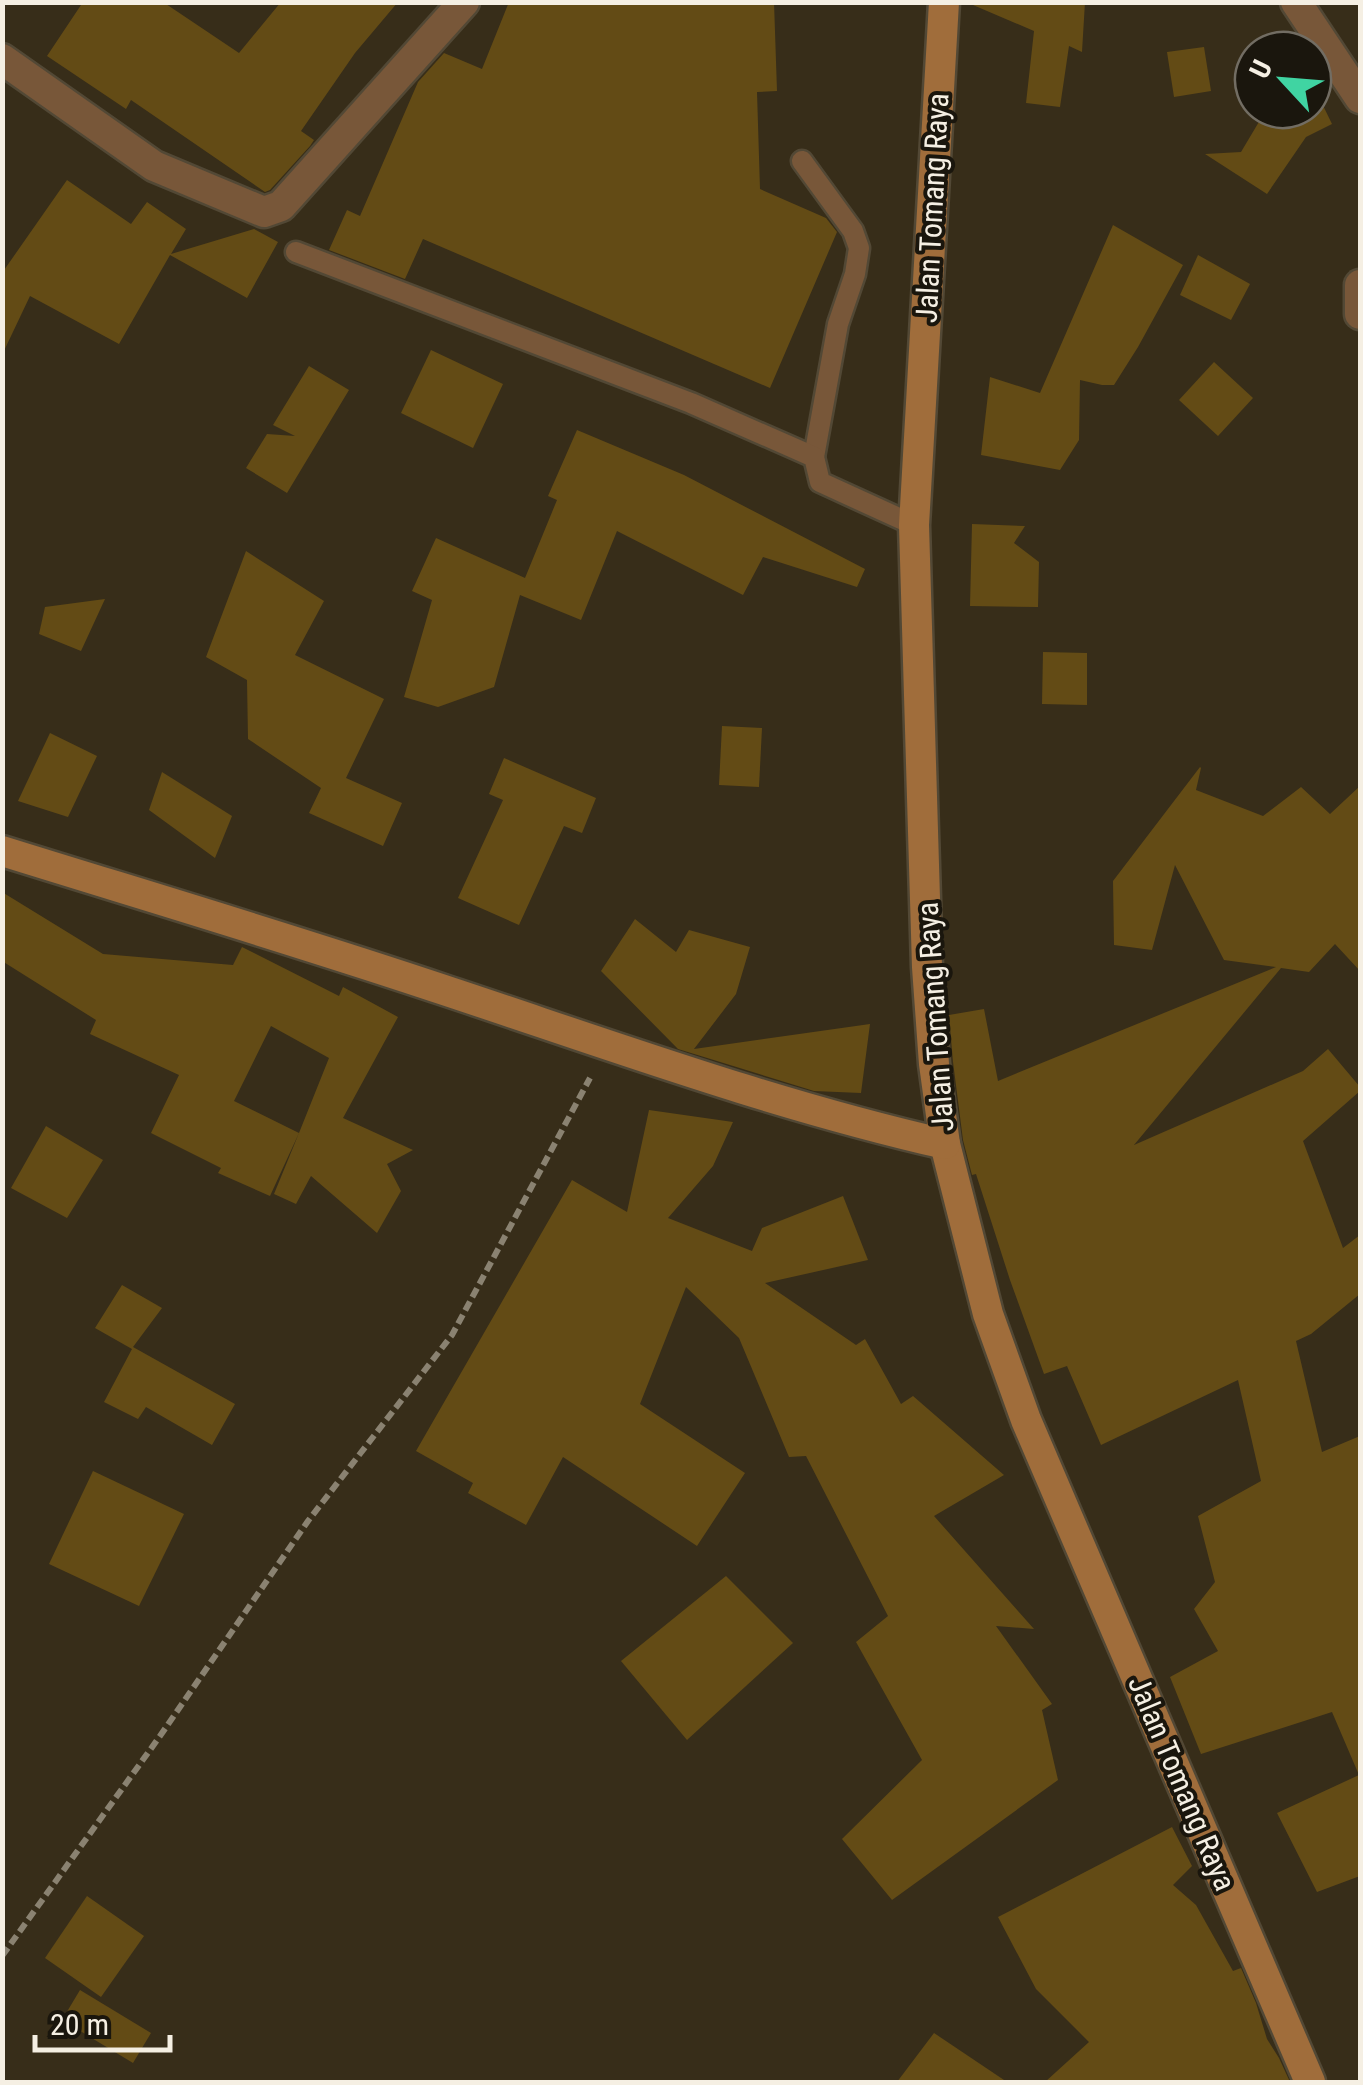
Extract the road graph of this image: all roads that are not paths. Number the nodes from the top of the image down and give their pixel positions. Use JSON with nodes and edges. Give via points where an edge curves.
{"nodes":[{"id":1,"x":464,"y":2,"type":"edge"},
{"id":2,"x":944,"y":2,"type":"edge"},
{"id":3,"x":1296,"y":2,"type":"edge"},
{"id":4,"x":2,"y":60,"type":"edge"},
{"id":5,"x":1360,"y":98,"type":"edge"},
{"id":6,"x":802,"y":160,"type":"dead end"},
{"id":7,"x":296,"y":252,"type":"dead end"},
{"id":8,"x":1360,"y":286,"type":"edge"},
{"id":9,"x":1360,"y":314,"type":"edge"},
{"id":10,"x":815,"y":462,"type":"junction"},
{"id":11,"x":915,"y":518,"type":"junction"},
{"id":12,"x":2,"y":852,"type":"edge"},
{"id":13,"x":944,"y":1144,"type":"junction"},
{"id":14,"x":1310,"y":2082,"type":"edge"}],
"edges":[{"from":1,"to":4,"type":"street","via":[[281,206],[264,212],[154,166]]},
{"from":2,"to":11,"type":"main road","name":"Jalan Tomang Raya"},
{"from":3,"to":5,"type":"street"},
{"from":6,"to":10,"type":"lane","via":[[859,248],[838,324]]},
{"from":7,"to":10,"type":"lane","via":[[690,403]]},
{"from":8,"to":9,"type":"street"},
{"from":10,"to":11,"type":"lane"},
{"from":11,"to":13,"type":"main road","name":"Jalan Tomang Raya","via":[[928,967]]},
{"from":12,"to":13,"type":"main road","via":[[735,1088]]},
{"from":13,"to":14,"type":"main road","name":"Jalan Tomang Raya","via":[[988,1314],[1026,1420]]}]}
